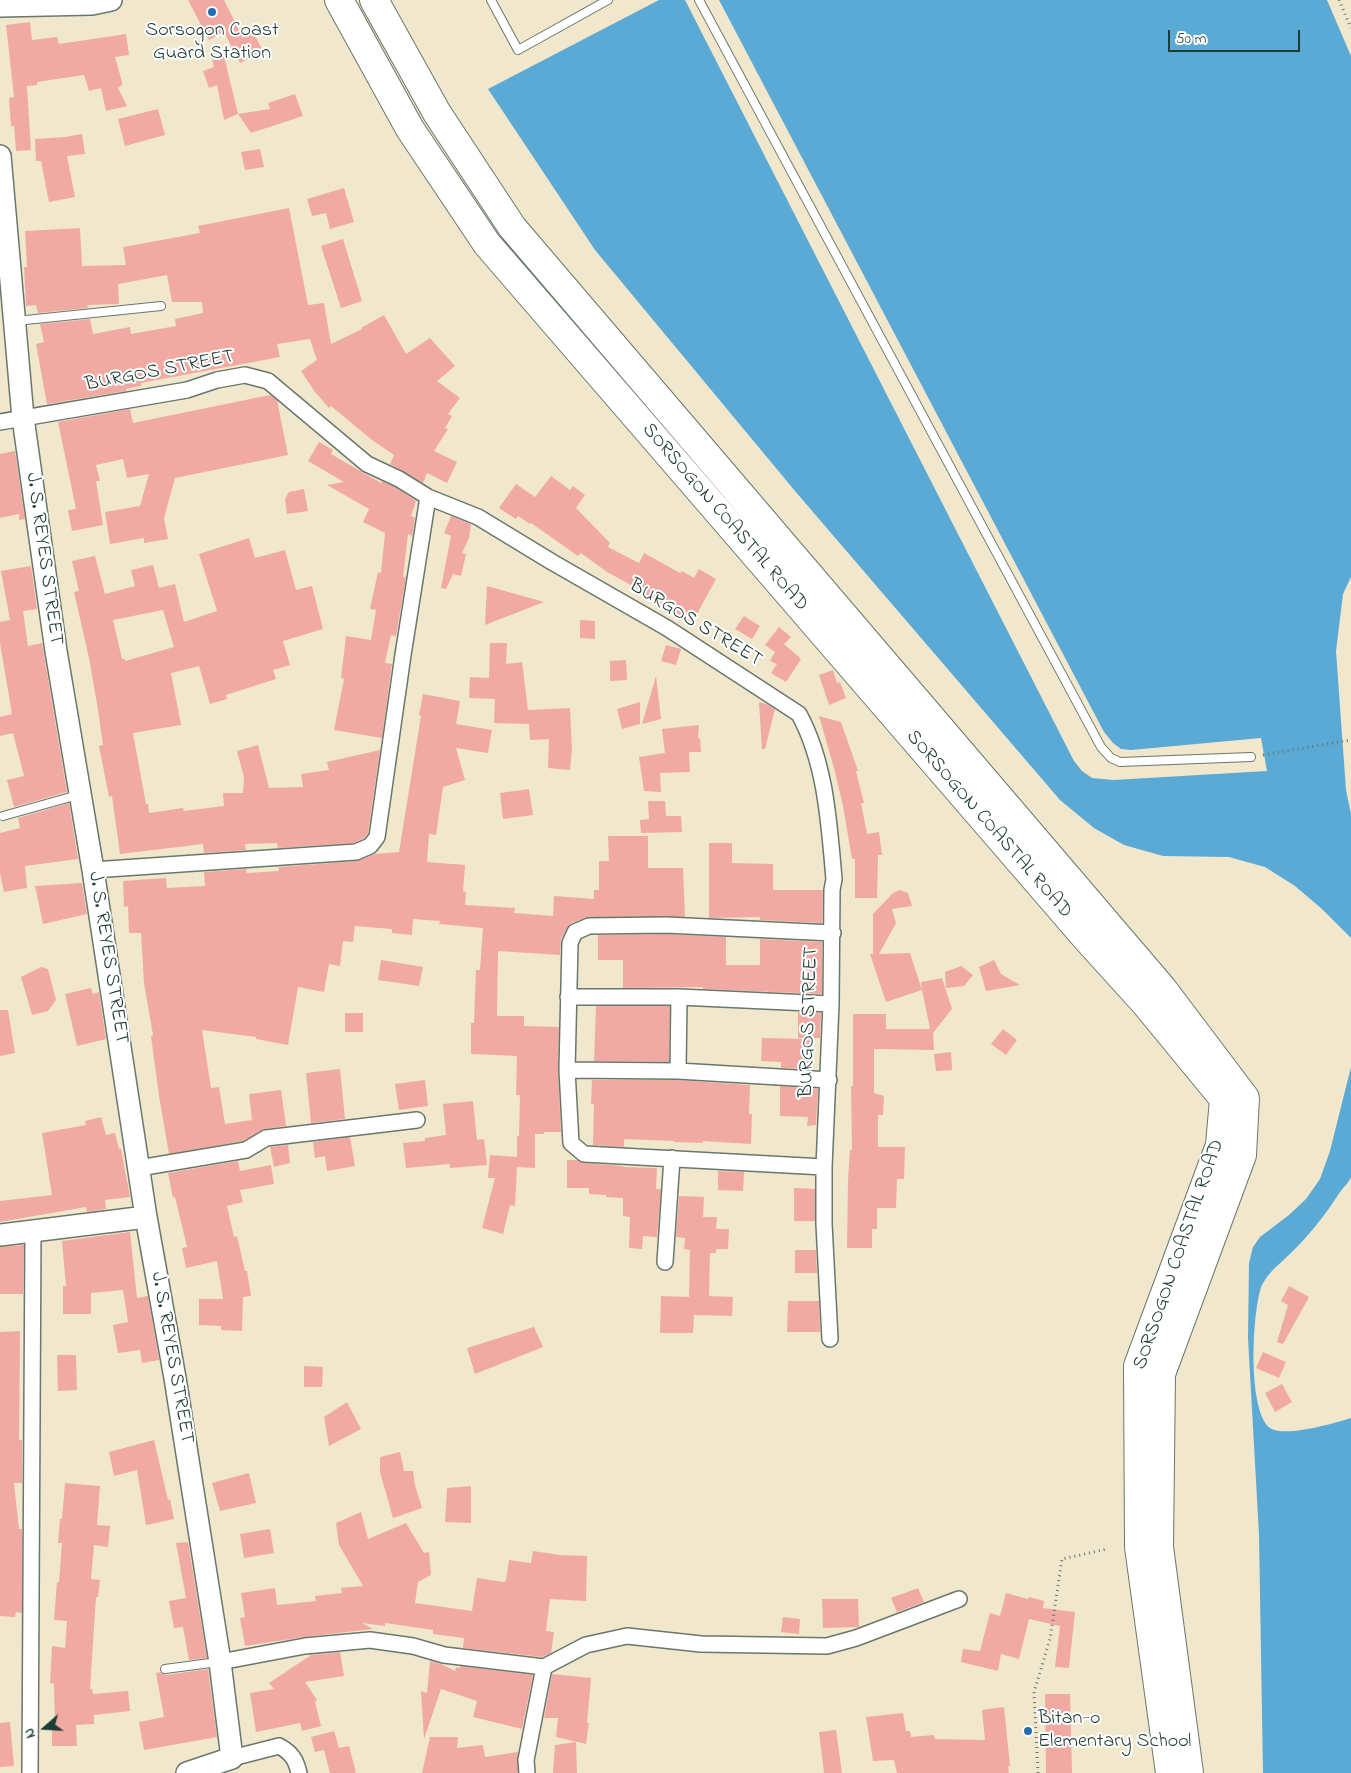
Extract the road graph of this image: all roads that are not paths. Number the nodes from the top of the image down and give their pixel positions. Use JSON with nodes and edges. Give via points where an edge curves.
{"nodes":[{"id":1,"x":111,"y":0,"type":"edge"},
{"id":2,"x":339,"y":0,"type":"edge"},
{"id":3,"x":374,"y":0,"type":"edge"},
{"id":4,"x":491,"y":0,"type":"edge"},
{"id":5,"x":699,"y":0,"type":"edge"},
{"id":6,"x":602,"y":1,"type":"edge"},
{"id":7,"x":0,"y":6,"type":"edge"},
{"id":8,"x":0,"y":156,"type":"edge"},
{"id":9,"x":2,"y":193,"type":"edge"},
{"id":10,"x":161,"y":306,"type":"dead end"},
{"id":11,"x":15,"y":321,"type":"junction"},
{"id":12,"x":23,"y":418,"type":"junction"},
{"id":13,"x":0,"y":422,"type":"edge"},
{"id":14,"x":428,"y":497,"type":"junction"},
{"id":15,"x":1251,"y":757,"type":"road end"},
{"id":16,"x":80,"y":794,"type":"junction"},
{"id":17,"x":3,"y":816,"type":"dead end"},
{"id":18,"x":93,"y":870,"type":"junction"},
{"id":19,"x":833,"y":933,"type":"junction"},
{"id":20,"x":568,"y":997,"type":"junction"},
{"id":21,"x":679,"y":997,"type":"junction"},
{"id":22,"x":831,"y":1004,"type":"junction"},
{"id":23,"x":567,"y":1070,"type":"junction"},
{"id":24,"x":678,"y":1071,"type":"junction"},
{"id":25,"x":829,"y":1080,"type":"junction"},
{"id":26,"x":417,"y":1120,"type":"dead end"},
{"id":27,"x":672,"y":1158,"type":"junction"},
{"id":28,"x":824,"y":1167,"type":"junction"},
{"id":29,"x":139,"y":1168,"type":"junction"},
{"id":30,"x":146,"y":1217,"type":"junction"},
{"id":31,"x":33,"y":1231,"type":"junction"},
{"id":32,"x":0,"y":1235,"type":"edge"},
{"id":33,"x":665,"y":1262,"type":"dead end"},
{"id":34,"x":830,"y":1339,"type":"dead end"},
{"id":35,"x":959,"y":1599,"type":"dead end"},
{"id":36,"x":220,"y":1662,"type":"junction"},
{"id":37,"x":544,"y":1667,"type":"junction"},
{"id":38,"x":165,"y":1669,"type":"dead end"},
{"id":39,"x":232,"y":1758,"type":"junction"},
{"id":40,"x":30,"y":1773,"type":"edge"},
{"id":41,"x":187,"y":1773,"type":"edge"},
{"id":42,"x":299,"y":1773,"type":"edge"},
{"id":43,"x":527,"y":1773,"type":"edge"},
{"id":44,"x":1170,"y":1773,"type":"edge"},
{"id":45,"x":1189,"y":1773,"type":"edge"}],
"edges":[{"from":1,"to":7,"type":"street","via":[[92,4]]},
{"from":2,"to":44,"type":"highway","name":"SORSOGON COASTAL ROAD","via":[[410,129],[487,244],[1086,939],[1145,1002],[1224,1099],[1220,1145],[1138,1366],[1139,1547]]},
{"from":3,"to":45,"type":"highway","name":"SORSOGON COASTAL ROAD","via":[[437,113],[512,227],[1156,980],[1245,1098],[1242,1155],[1161,1374],[1159,1547]]},
{"from":4,"to":6,"type":"lane","via":[[518,50]]},
{"from":5,"to":15,"type":"lane","via":[[1101,748],[1110,758],[1120,762]]},
{"from":8,"to":9,"type":"street","name":"J. S. REYES STREET"},
{"from":9,"to":11,"type":"street","name":"J. S. REYES STREET"},
{"from":10,"to":11,"type":"lane"},
{"from":11,"to":12,"type":"street","name":"J. S. REYES STREET"},
{"from":12,"to":13,"type":"street","name":"BURGOS STREET"},
{"from":12,"to":14,"type":"street","name":"BURGOS STREET","via":[[187,390],[245,375],[268,381],[367,464]]},
{"from":12,"to":16,"type":"street","name":"J. S. REYES STREET"},
{"from":14,"to":18,"type":"street","via":[[377,837],[370,846],[356,852]]},
{"from":14,"to":19,"type":"street","name":"BURGOS STREET","via":[[478,517],[667,628],[799,714],[808,730],[826,791],[834,880]]},
{"from":16,"to":17,"type":"lane"},
{"from":16,"to":18,"type":"street","name":"J. S. REYES STREET"},
{"from":18,"to":29,"type":"street","name":"J. S. REYES STREET"},
{"from":19,"to":20,"type":"street","via":[[666,925],[589,926],[575,932],[570,942]]},
{"from":19,"to":22,"type":"street","name":"BURGOS STREET"},
{"from":20,"to":21,"type":"street"},
{"from":20,"to":23,"type":"street"},
{"from":21,"to":22,"type":"street"},
{"from":21,"to":24,"type":"street"},
{"from":22,"to":25,"type":"street","name":"BURGOS STREET"},
{"from":23,"to":24,"type":"street"},
{"from":23,"to":27,"type":"street","via":[[571,1143],[584,1154]]},
{"from":24,"to":25,"type":"street"},
{"from":25,"to":28,"type":"street","name":"BURGOS STREET"},
{"from":26,"to":29,"type":"street","via":[[266,1138],[246,1150]]},
{"from":27,"to":28,"type":"street"},
{"from":27,"to":33,"type":"street"},
{"from":28,"to":34,"type":"street","name":"BURGOS STREET"},
{"from":29,"to":30,"type":"street","name":"J. S. REYES STREET"},
{"from":30,"to":31,"type":"street"},
{"from":30,"to":36,"type":"street","name":"J. S. REYES STREET"},
{"from":31,"to":32,"type":"street"},
{"from":31,"to":40,"type":"street"},
{"from":35,"to":37,"type":"street","via":[[827,1646],[701,1644],[627,1636],[586,1645]]},
{"from":36,"to":37,"type":"street","via":[[305,1646],[370,1640],[413,1646],[444,1655]]},
{"from":36,"to":38,"type":"lane"},
{"from":36,"to":39,"type":"street","name":"J. S. REYES STREET"},
{"from":37,"to":43,"type":"street","via":[[526,1760]]},
{"from":39,"to":41,"type":"street"},
{"from":39,"to":42,"type":"street","via":[[279,1746],[288,1750],[296,1760]]}]}
